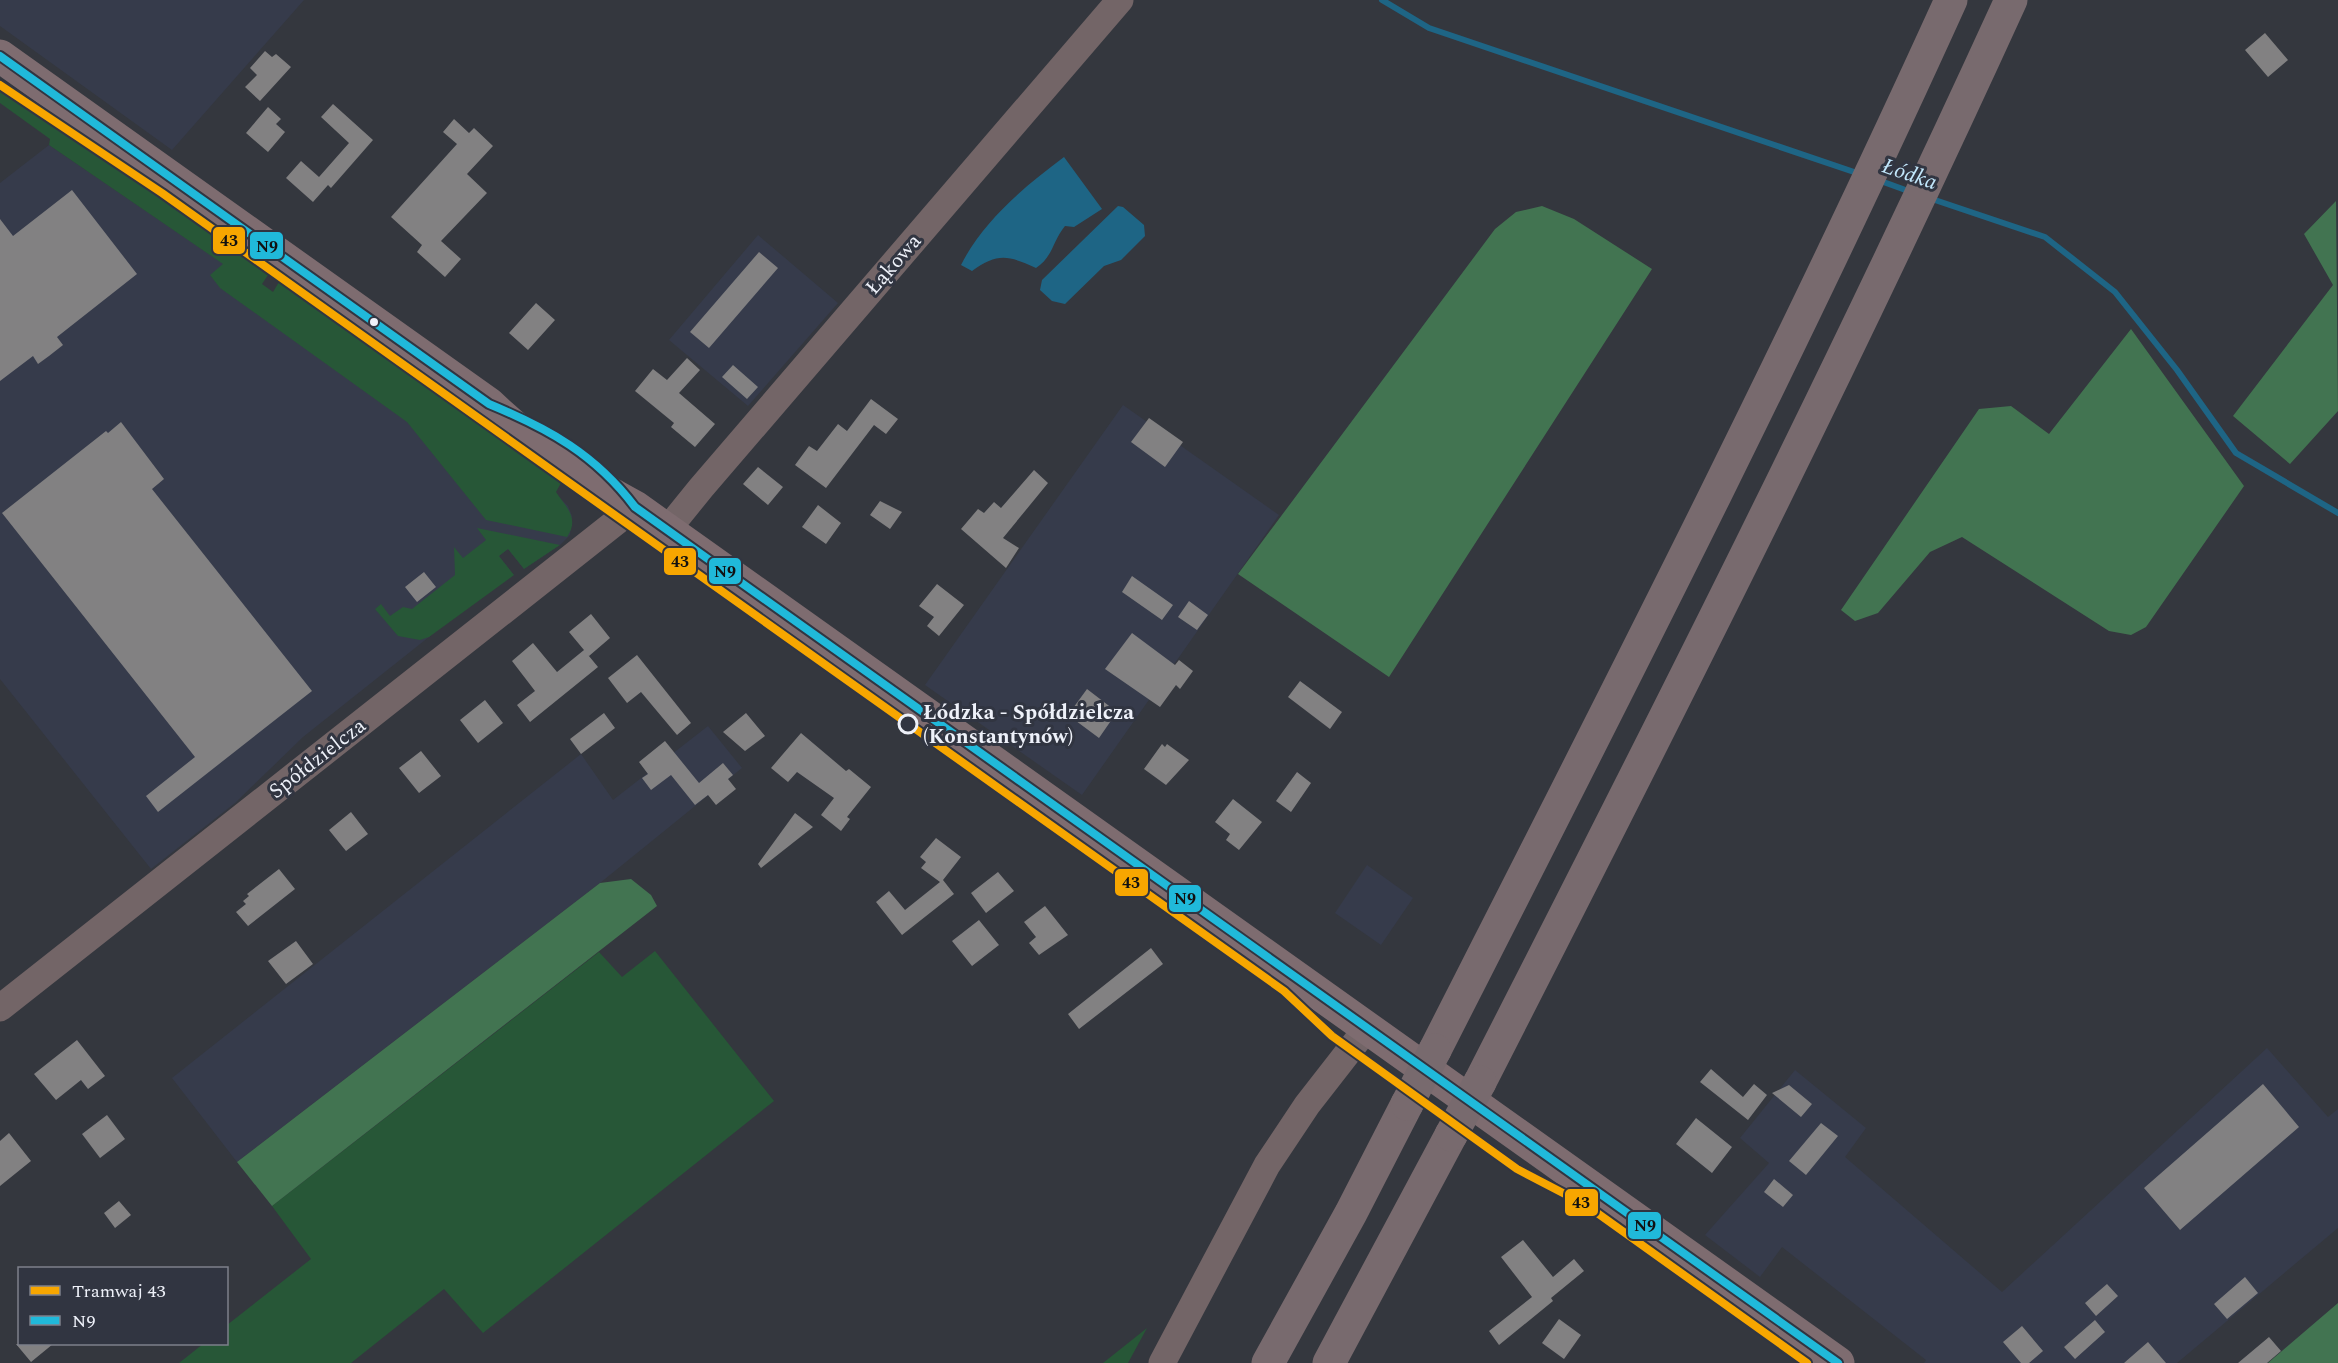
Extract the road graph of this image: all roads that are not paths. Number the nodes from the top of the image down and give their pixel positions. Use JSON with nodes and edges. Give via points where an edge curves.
{"nodes":[{"id":1,"x":1120,"y":0,"type":"edge"},
{"id":2,"x":1951,"y":0,"type":"edge"},
{"id":3,"x":2011,"y":0,"type":"edge"},
{"id":4,"x":0,"y":56,"type":"edge"},
{"id":5,"x":635,"y":507,"type":"junction"},
{"id":6,"x":667,"y":530,"type":"junction"},
{"id":7,"x":0,"y":1008,"type":"edge"},
{"id":8,"x":1367,"y":1028,"type":"junction"},
{"id":9,"x":1162,"y":1363,"type":"edge"},
{"id":10,"x":1268,"y":1363,"type":"edge"},
{"id":11,"x":1329,"y":1363,"type":"edge"},
{"id":12,"x":1838,"y":1363,"type":"edge"}],
"edges":[{"from":1,"to":6,"type":"street","name":"Łąkowa"},
{"from":2,"to":10,"type":"highway","bridge":true,"via":[[1657,614],[1350,1214]]},
{"from":3,"to":11,"type":"highway","bridge":true,"via":[[1909,221],[1702,648],[1480,1082]]},
{"from":4,"to":5,"type":"main road","via":[[489,404],[587,456]]},
{"from":5,"to":6,"type":"main road"},
{"from":5,"to":7,"type":"street","name":"Spółdzielcza"},
{"from":6,"to":8,"type":"main road"},
{"from":8,"to":9,"type":"street","via":[[1307,1105],[1267,1165]]},
{"from":8,"to":12,"type":"main road"}]}
